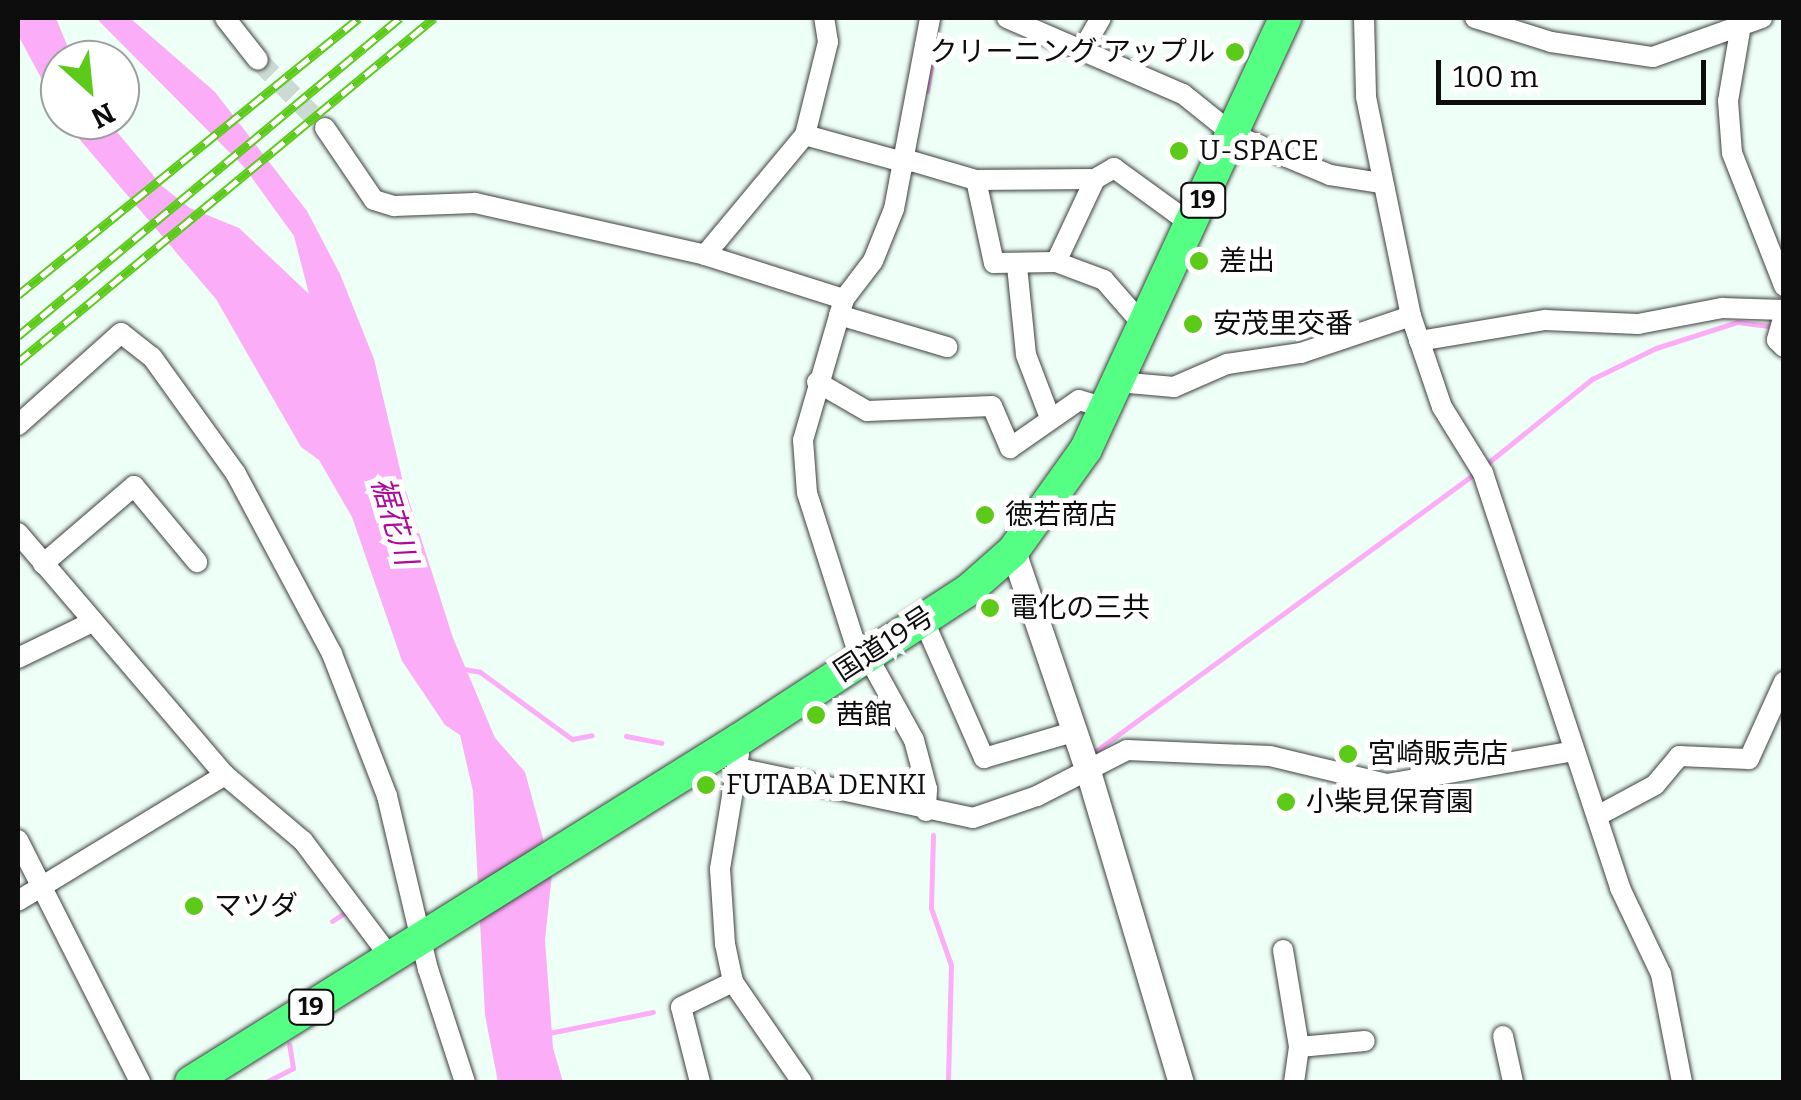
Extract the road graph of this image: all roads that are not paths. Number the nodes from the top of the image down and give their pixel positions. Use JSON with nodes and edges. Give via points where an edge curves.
{"nodes":[{"id":1,"x":225,"y":18,"type":"edge"},
{"id":2,"x":824,"y":18,"type":"edge"},
{"id":3,"x":930,"y":18,"type":"edge"},
{"id":4,"x":1008,"y":18,"type":"edge"},
{"id":5,"x":1101,"y":18,"type":"edge"},
{"id":6,"x":1286,"y":18,"type":"edge"},
{"id":7,"x":1364,"y":18,"type":"edge"},
{"id":8,"x":1475,"y":18,"type":"edge"},
{"id":9,"x":1762,"y":18,"type":"edge"},
{"id":10,"x":1741,"y":22,"type":"edge"},
{"id":11,"x":1083,"y":49,"type":"junction"},
{"id":12,"x":258,"y":60,"type":"tunnel mouth"},
{"id":13,"x":324,"y":128,"type":"tunnel mouth"},
{"id":14,"x":805,"y":135,"type":"junction"},
{"id":15,"x":1234,"y":135,"type":"junction"},
{"id":16,"x":908,"y":162,"type":"junction"},
{"id":17,"x":976,"y":180,"type":"junction"},
{"id":18,"x":1095,"y":180,"type":"junction"},
{"id":19,"x":1381,"y":184,"type":"junction"},
{"id":20,"x":1192,"y":224,"type":"junction"},
{"id":21,"x":705,"y":255,"type":"junction"},
{"id":22,"x":1056,"y":262,"type":"junction"},
{"id":23,"x":1018,"y":266,"type":"junction"},
{"id":24,"x":1784,"y":286,"type":"edge"},
{"id":25,"x":842,"y":307,"type":"junction"},
{"id":26,"x":1412,"y":316,"type":"junction"},
{"id":27,"x":1145,"y":326,"type":"junction"},
{"id":28,"x":1782,"y":326,"type":"edge"},
{"id":29,"x":1419,"y":341,"type":"junction"},
{"id":30,"x":947,"y":348,"type":"dead end"},
{"id":31,"x":817,"y":382,"type":"junction"},
{"id":32,"x":1112,"y":395,"type":"junction"},
{"id":33,"x":1050,"y":418,"type":"junction"},
{"id":34,"x":18,"y":425,"type":"edge"},
{"id":35,"x":18,"y":533,"type":"edge"},
{"id":36,"x":1013,"y":552,"type":"junction"},
{"id":37,"x":197,"y":562,"type":"dead end"},
{"id":38,"x":43,"y":564,"type":"junction"},
{"id":39,"x":923,"y":619,"type":"junction"},
{"id":40,"x":92,"y":622,"type":"junction"},
{"id":41,"x":863,"y":657,"type":"junction"},
{"id":42,"x":18,"y":658,"type":"edge"},
{"id":43,"x":1784,"y":682,"type":"edge"},
{"id":44,"x":1574,"y":752,"type":"junction"},
{"id":45,"x":739,"y":753,"type":"junction"},
{"id":46,"x":1082,"y":755,"type":"junction"},
{"id":47,"x":226,"y":775,"type":"junction"},
{"id":48,"x":926,"y":805,"type":"junction"},
{"id":49,"x":1600,"y":814,"type":"junction"},
{"id":50,"x":18,"y":840,"type":"edge"},
{"id":51,"x":41,"y":887,"type":"junction"},
{"id":52,"x":18,"y":901,"type":"edge"},
{"id":53,"x":426,"y":933,"type":"junction"},
{"id":54,"x":1284,"y":950,"type":"dead end"},
{"id":55,"x":390,"y":957,"type":"junction"},
{"id":56,"x":733,"y":982,"type":"junction"},
{"id":57,"x":1503,"y":1036,"type":"dead end"},
{"id":58,"x":1365,"y":1042,"type":"dead end"},
{"id":59,"x":1299,"y":1047,"type":"junction"},
{"id":60,"x":220,"y":1073,"type":"edge"},
{"id":61,"x":140,"y":1082,"type":"edge"},
{"id":62,"x":190,"y":1082,"type":"edge"},
{"id":63,"x":464,"y":1082,"type":"edge"},
{"id":64,"x":700,"y":1082,"type":"edge"},
{"id":65,"x":802,"y":1082,"type":"edge"},
{"id":66,"x":1181,"y":1082,"type":"edge"},
{"id":67,"x":1294,"y":1082,"type":"edge"},
{"id":68,"x":1513,"y":1082,"type":"edge"},
{"id":69,"x":1682,"y":1082,"type":"edge"}],
"edges":[{"from":1,"to":12,"type":"street"},
{"from":2,"to":14,"type":"street","via":[[828,42]]},
{"from":3,"to":16,"type":"street"},
{"from":4,"to":11,"type":"street"},
{"from":5,"to":11,"type":"street"},
{"from":6,"to":15,"type":"highway","name":"国道19号","number":"19"},
{"from":7,"to":19,"type":"street","via":[[1366,97]]},
{"from":8,"to":10,"type":"street","via":[[1552,42],[1652,57]]},
{"from":9,"to":10,"type":"street"},
{"from":10,"to":24,"type":"street","via":[[1728,100],[1732,153]]},
{"from":11,"to":15,"type":"street","via":[[1182,94]]},
{"from":13,"to":21,"type":"street","via":[[374,200],[475,202]]},
{"from":14,"to":16,"type":"street"},
{"from":14,"to":21,"type":"street"},
{"from":15,"to":19,"type":"street","via":[[1330,175]]},
{"from":15,"to":20,"type":"highway","name":"国道19号","number":"19"},
{"from":16,"to":17,"type":"street"},
{"from":16,"to":25,"type":"street","via":[[873,262]]},
{"from":17,"to":18,"type":"street"},
{"from":17,"to":23,"type":"street","via":[[990,256],[994,263]]},
{"from":18,"to":20,"type":"street","via":[[1114,168]]},
{"from":18,"to":22,"type":"street"},
{"from":19,"to":26,"type":"street"},
{"from":20,"to":27,"type":"highway","name":"国道19号","number":"19"},
{"from":21,"to":25,"type":"street"},
{"from":22,"to":23,"type":"street"},
{"from":22,"to":27,"type":"street","via":[[1104,280]]},
{"from":23,"to":33,"type":"street","via":[[1026,355]]},
{"from":25,"to":30,"type":"street"},
{"from":25,"to":31,"type":"street"},
{"from":26,"to":29,"type":"street"},
{"from":26,"to":32,"type":"street","via":[[1301,353],[1226,364],[1174,387]]},
{"from":27,"to":32,"type":"highway","name":"国道19号","number":"19"},
{"from":28,"to":29,"type":"street","via":[[1722,308],[1638,324],[1545,320]]},
{"from":29,"to":44,"type":"street","via":[[1442,406],[1481,469]]},
{"from":31,"to":33,"type":"street","via":[[867,411],[992,406],[1010,448]]},
{"from":31,"to":41,"type":"street","via":[[803,440],[807,493]]},
{"from":32,"to":33,"type":"street","via":[[1079,400]]},
{"from":32,"to":36,"type":"highway","name":"国道19号","number":"19","via":[[1086,449]]},
{"from":34,"to":53,"type":"street","via":[[121,333],[152,357],[236,474],[332,654],[388,796]]},
{"from":35,"to":38,"type":"street"},
{"from":36,"to":39,"type":"highway","name":"国道19号","number":"19"},
{"from":36,"to":46,"type":"street"},
{"from":37,"to":38,"type":"street","via":[[134,486]]},
{"from":38,"to":40,"type":"street"},
{"from":39,"to":41,"type":"highway","name":"国道19号","number":"19"},
{"from":39,"to":46,"type":"street","via":[[984,758]]},
{"from":40,"to":42,"type":"street"},
{"from":40,"to":47,"type":"street"},
{"from":41,"to":45,"type":"highway","name":"国道19号","number":"19"},
{"from":41,"to":48,"type":"street","via":[[914,740]]},
{"from":43,"to":49,"type":"street","via":[[1749,759],[1679,756],[1655,786]]},
{"from":44,"to":46,"type":"street","via":[[1386,784],[1270,756],[1127,750]]},
{"from":44,"to":49,"type":"street"},
{"from":45,"to":48,"type":"street"},
{"from":45,"to":53,"type":"highway","name":"国道19号","number":"19","via":[[626,808]]},
{"from":45,"to":56,"type":"street","via":[[720,869]]},
{"from":46,"to":48,"type":"street","via":[[995,814]]},
{"from":46,"to":66,"type":"street"},
{"from":47,"to":51,"type":"street"},
{"from":47,"to":55,"type":"street","via":[[303,841]]},
{"from":49,"to":69,"type":"street","via":[[1620,888],[1661,974]]},
{"from":50,"to":51,"type":"street"},
{"from":51,"to":52,"type":"street"},
{"from":51,"to":61,"type":"street"},
{"from":53,"to":55,"type":"highway","name":"国道19号","number":"19"},
{"from":53,"to":63,"type":"street"},
{"from":54,"to":59,"type":"street"},
{"from":55,"to":60,"type":"highway","name":"国道19号","number":"19"},
{"from":56,"to":64,"type":"street","via":[[681,1007]]},
{"from":56,"to":65,"type":"street"},
{"from":57,"to":68,"type":"street"},
{"from":58,"to":59,"type":"street"},
{"from":59,"to":67,"type":"street"},
{"from":60,"to":62,"type":"highway","name":"国道19号","number":"19"}]}
